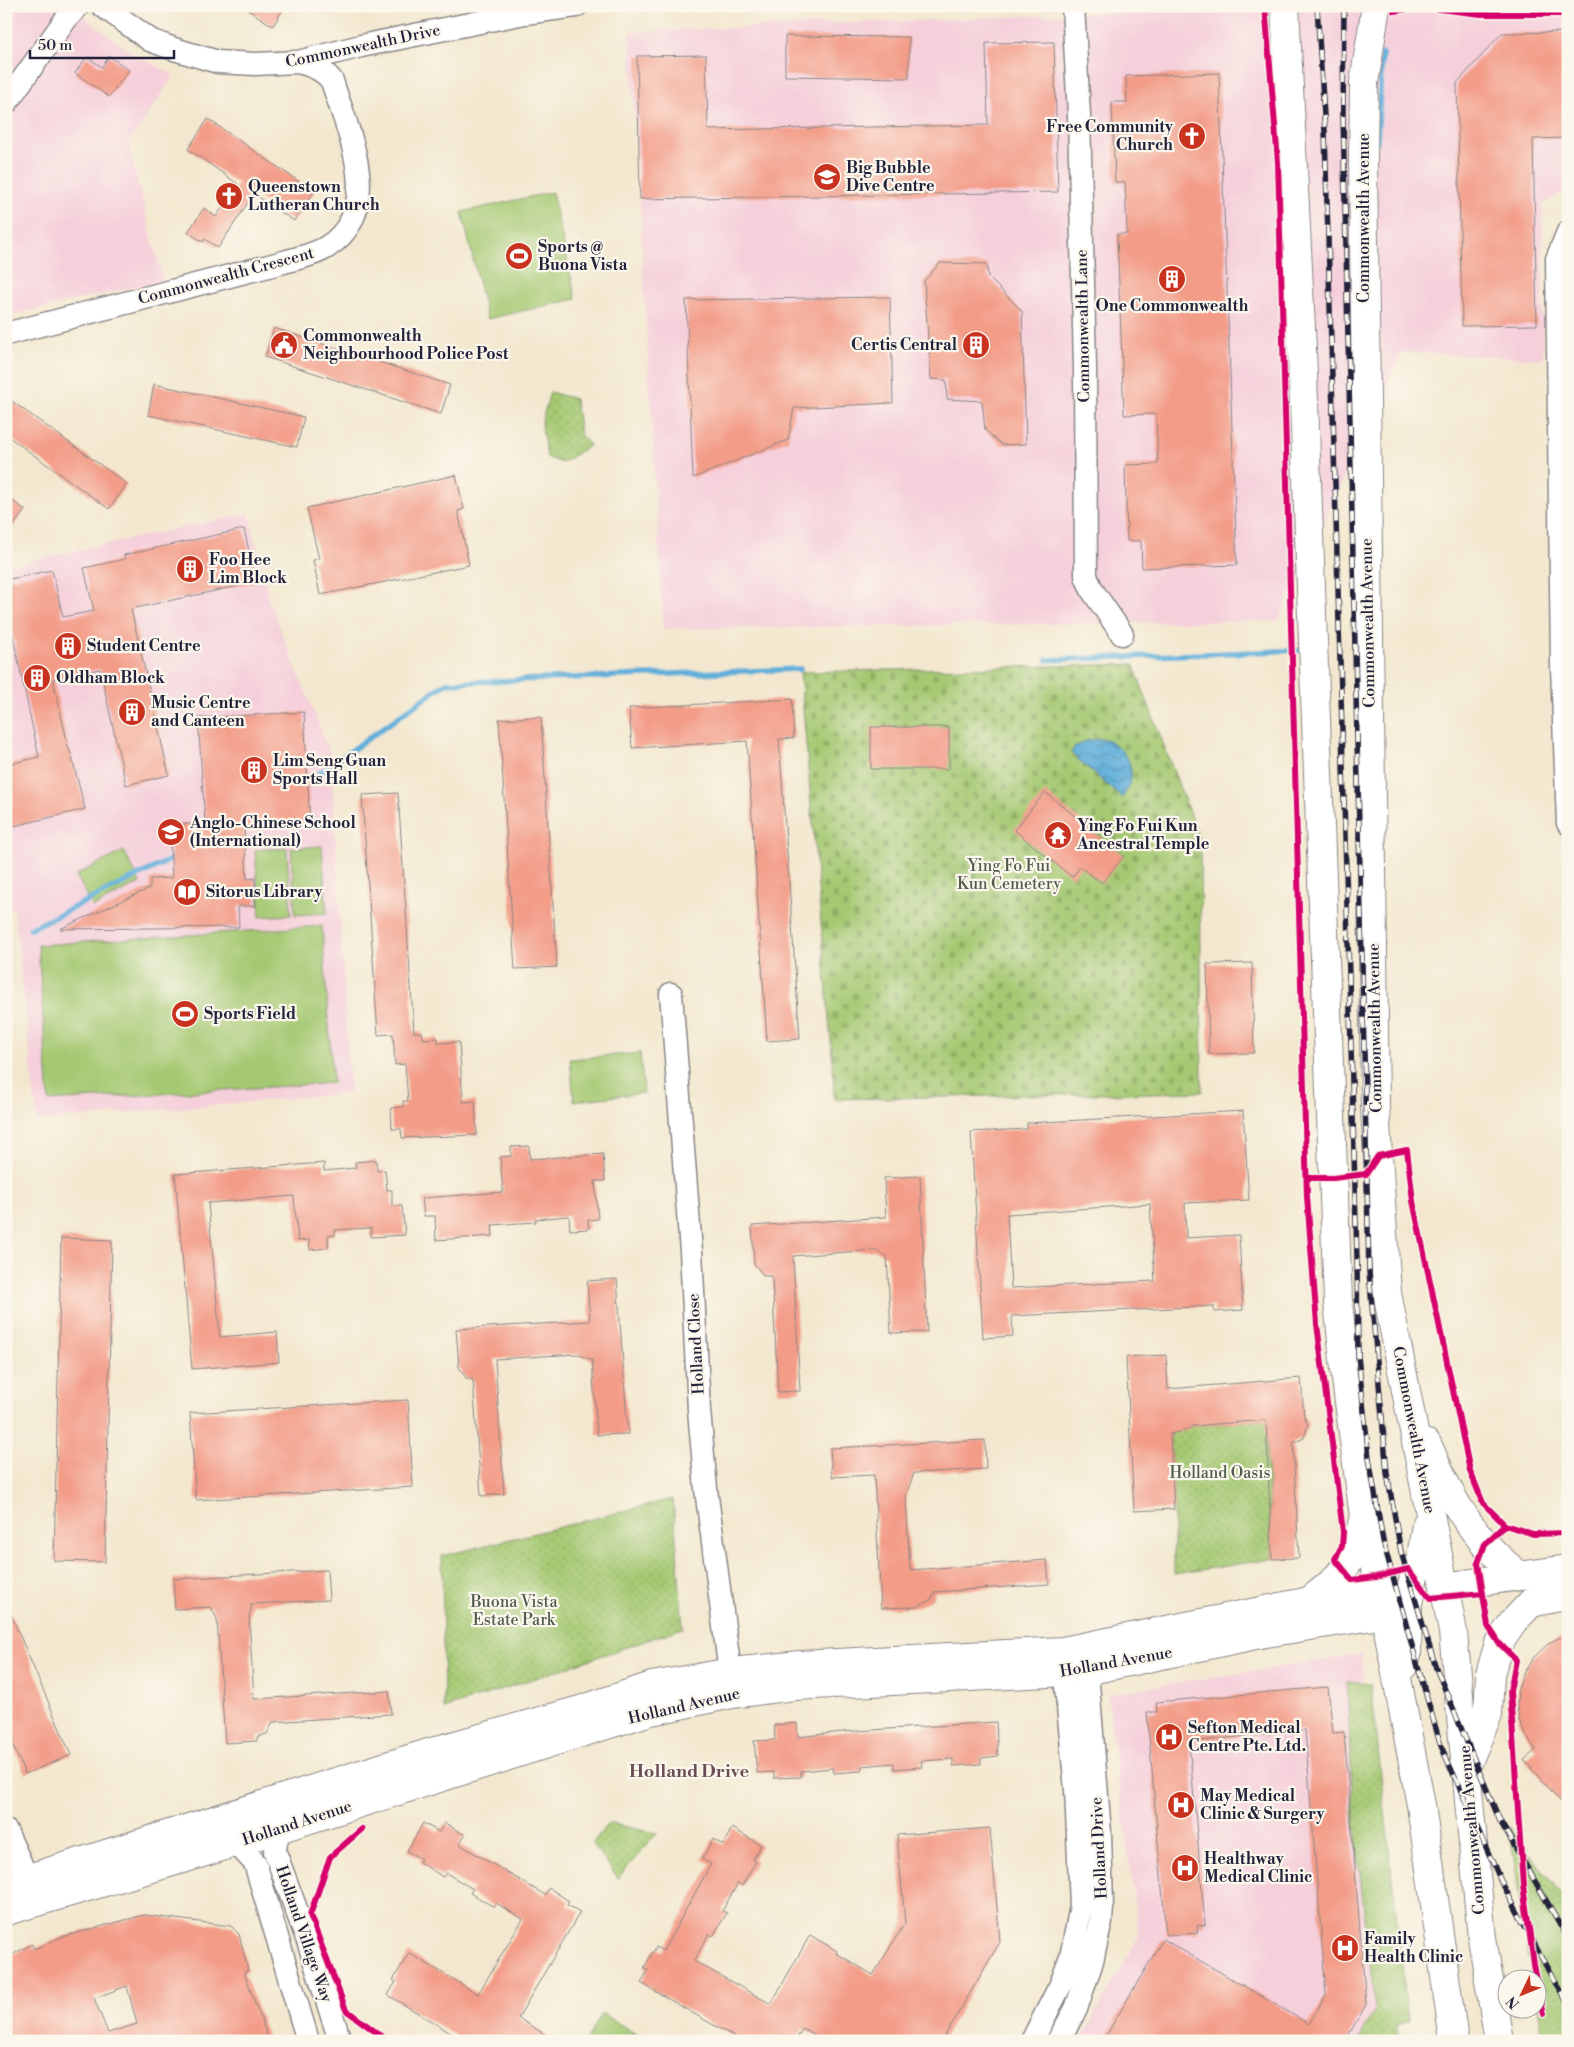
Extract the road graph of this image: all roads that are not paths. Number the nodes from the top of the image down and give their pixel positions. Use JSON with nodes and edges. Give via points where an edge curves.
{"nodes":[{"id":1,"x":78,"y":6,"type":"edge"},
{"id":2,"x":103,"y":6,"type":"edge"},
{"id":3,"x":576,"y":6,"type":"edge"},
{"id":4,"x":1073,"y":6,"type":"edge"},
{"id":5,"x":1285,"y":6,"type":"edge"},
{"id":6,"x":1376,"y":6,"type":"edge"},
{"id":7,"x":361,"y":46,"type":"junction"},
{"id":8,"x":298,"y":62,"type":"junction"},
{"id":9,"x":332,"y":81,"type":"junction"},
{"id":10,"x":6,"y":103,"type":"edge"},
{"id":11,"x":1568,"y":232,"type":"edge"},
{"id":12,"x":6,"y":334,"type":"edge"},
{"id":13,"x":1122,"y":634,"type":"dead end"},
{"id":14,"x":1568,"y":823,"type":"edge"},
{"id":15,"x":671,"y":994,"type":"dead end"},
{"id":16,"x":1410,"y":1407,"type":"junction"},
{"id":17,"x":1430,"y":1507,"type":"junction"},
{"id":18,"x":1364,"y":1517,"type":"junction"},
{"id":19,"x":1568,"y":1569,"type":"edge"},
{"id":20,"x":1520,"y":1576,"type":"junction"},
{"id":21,"x":1379,"y":1587,"type":"junction"},
{"id":22,"x":1444,"y":1587,"type":"junction"},
{"id":23,"x":1568,"y":1595,"type":"edge"},
{"id":24,"x":1309,"y":1601,"type":"junction"},
{"id":25,"x":1396,"y":1608,"type":"junction"},
{"id":26,"x":1453,"y":1632,"type":"junction"},
{"id":27,"x":1074,"y":1661,"type":"junction"},
{"id":28,"x":731,"y":1683,"type":"junction"},
{"id":29,"x":1466,"y":1766,"type":"junction"},
{"id":30,"x":281,"y":1828,"type":"junction"},
{"id":31,"x":6,"y":1830,"type":"edge"},
{"id":32,"x":228,"y":1844,"type":"junction"},
{"id":33,"x":24,"y":1889,"type":"edge"},
{"id":34,"x":6,"y":1911,"type":"edge"},
{"id":35,"x":308,"y":2041,"type":"edge"},
{"id":36,"x":340,"y":2041,"type":"edge"},
{"id":37,"x":1032,"y":2041,"type":"edge"},
{"id":38,"x":1058,"y":2041,"type":"edge"},
{"id":39,"x":1454,"y":2041,"type":"edge"},
{"id":40,"x":1499,"y":2041,"type":"edge"}],
"edges":[{"from":1,"to":10,"type":"street"},
{"from":2,"to":8,"type":"street","name":"Commonwealth Drive","via":[[150,40],[218,62]]},
{"from":3,"to":7,"type":"street","name":"Commonwealth Drive"},
{"from":4,"to":13,"type":"street","name":"Commonwealth Lane","via":[[1079,115],[1086,576]]},
{"from":5,"to":18,"type":"main road","via":[[1302,349],[1338,1302]]},
{"from":6,"to":16,"type":"main road","name":"Commonwealth Avenue","via":[[1364,83],[1363,160],[1375,1109],[1387,1293]]},
{"from":7,"to":8,"type":"street","name":"Commonwealth Drive"},
{"from":7,"to":9,"type":"street","via":[[338,69]]},
{"from":8,"to":9,"type":"street","via":[[312,65]]},
{"from":9,"to":12,"type":"street","name":"Commonwealth Crescent","via":[[360,179],[360,194],[347,230],[326,248],[284,262]]},
{"from":11,"to":14,"type":"street","via":[[1557,259],[1557,278],[1562,667]]},
{"from":15,"to":28,"type":"street","name":"Holland Close","via":[[691,1251],[699,1410]]},
{"from":16,"to":17,"type":"main road","name":"Commonwealth Avenue"},
{"from":16,"to":20,"type":"main road","via":[[1457,1507],[1503,1563]]},
{"from":17,"to":22,"type":"main road","name":"Commonwealth Avenue"},
{"from":17,"to":25,"type":"main road","via":[[1421,1558]]},
{"from":18,"to":21,"type":"main road"},
{"from":18,"to":24,"type":"main road","via":[[1358,1544],[1345,1570]]},
{"from":19,"to":20,"type":"main road","name":"Holland Avenue"},
{"from":20,"to":22,"type":"main road","name":"Holland Avenue"},
{"from":21,"to":24,"type":"main road","name":"Holland Avenue"},
{"from":21,"to":25,"type":"main road"},
{"from":22,"to":25,"type":"main road","name":"Holland Avenue","via":[[1426,1592]]},
{"from":22,"to":26,"type":"main road","name":"Commonwealth Avenue"},
{"from":23,"to":29,"type":"main road","via":[[1531,1603],[1499,1643],[1490,1674],[1488,1714]]},
{"from":24,"to":27,"type":"main road","name":"Holland Avenue"},
{"from":25,"to":26,"type":"main road"},
{"from":25,"to":27,"type":"main road","name":"Holland Avenue","via":[[1260,1634]]},
{"from":25,"to":39,"type":"main road","via":[[1407,1654],[1398,1687],[1420,1805]]},
{"from":26,"to":29,"type":"main road","name":"Commonwealth Avenue"},
{"from":27,"to":28,"type":"main road","name":"Holland Avenue","via":[[865,1672],[800,1665]]},
{"from":27,"to":37,"type":"street","name":"Holland Drive","via":[[1082,1906],[1062,1984]]},
{"from":27,"to":38,"type":"street","name":"Holland Drive","via":[[1089,1692],[1100,1833],[1101,1914],[1092,1961],[1076,2009]]},
{"from":28,"to":30,"type":"main road","name":"Holland Avenue"},
{"from":28,"to":33,"type":"main road","name":"Holland Avenue","via":[[652,1686],[441,1749]]},
{"from":29,"to":40,"type":"main road","name":"Commonwealth Avenue","via":[[1482,1938]]},
{"from":30,"to":32,"type":"main road","name":"Holland Avenue"},
{"from":30,"to":36,"type":"street","name":"Holland Village Way","via":[[275,1852]]},
{"from":31,"to":33,"type":"street"},
{"from":32,"to":33,"type":"main road","name":"Holland Avenue"},
{"from":32,"to":35,"type":"street","name":"Holland Village Way","via":[[242,1849],[255,1863]]},
{"from":33,"to":34,"type":"main road","name":"Holland Avenue"}]}
